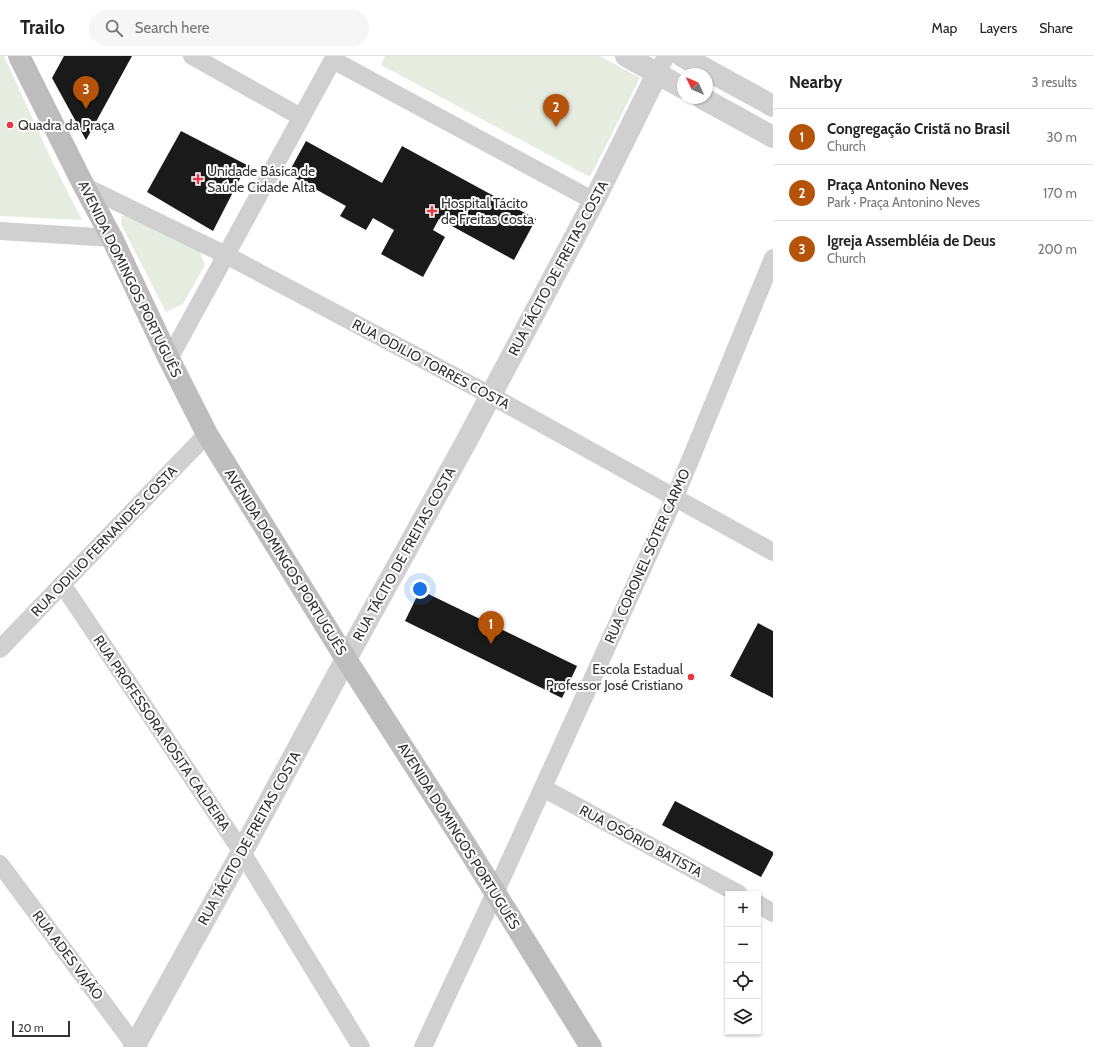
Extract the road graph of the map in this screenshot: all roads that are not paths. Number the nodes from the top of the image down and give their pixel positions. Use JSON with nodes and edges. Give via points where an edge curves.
{"nodes":[{"id":1,"x":19,"y":56,"type":"edge"},
{"id":2,"x":192,"y":56,"type":"edge"},
{"id":3,"x":626,"y":56,"type":"edge"},
{"id":4,"x":682,"y":56,"type":"edge"},
{"id":5,"x":334,"y":58,"type":"edge"},
{"id":6,"x":662,"y":65,"type":"edge"},
{"id":7,"x":677,"y":81,"type":"edge"},
{"id":8,"x":713,"y":104,"type":"edge"},
{"id":9,"x":773,"y":106,"type":"edge"},
{"id":10,"x":301,"y":117,"type":"junction"},
{"id":11,"x":773,"y":137,"type":"edge"},
{"id":12,"x":84,"y":186,"type":"junction"},
{"id":13,"x":594,"y":201,"type":"junction"},
{"id":14,"x":0,"y":231,"type":"edge"},
{"id":15,"x":112,"y":238,"type":"junction"},
{"id":16,"x":226,"y":255,"type":"junction"},
{"id":17,"x":773,"y":258,"type":"edge"},
{"id":18,"x":169,"y":359,"type":"junction"},
{"id":19,"x":490,"y":395,"type":"junction"},
{"id":20,"x":208,"y":434,"type":"junction"},
{"id":21,"x":675,"y":497,"type":"junction"},
{"id":22,"x":773,"y":552,"type":"edge"},
{"id":23,"x":62,"y":584,"type":"junction"},
{"id":24,"x":0,"y":648,"type":"edge"},
{"id":25,"x":346,"y":659,"type":"junction"},
{"id":26,"x":543,"y":788,"type":"junction"},
{"id":27,"x":242,"y":852,"type":"junction"},
{"id":28,"x":0,"y":864,"type":"edge"},
{"id":29,"x":733,"y":891,"type":"edge"},
{"id":30,"x":495,"y":893,"type":"junction"},
{"id":31,"x":761,"y":906,"type":"edge"},
{"id":32,"x":773,"y":912,"type":"edge"},
{"id":33,"x":135,"y":1047,"type":"edge"},
{"id":34,"x":361,"y":1047,"type":"edge"},
{"id":35,"x":423,"y":1047,"type":"edge"},
{"id":36,"x":591,"y":1047,"type":"edge"}],
"edges":[{"from":1,"to":12,"type":"main road","name":"AVENIDA DOMINGOS PORTUGUÊS"},
{"from":2,"to":10,"type":"street"},
{"from":3,"to":6,"type":"street"},
{"from":4,"to":9,"type":"street"},
{"from":5,"to":10,"type":"street"},
{"from":5,"to":13,"type":"street"},
{"from":6,"to":7,"type":"street"},
{"from":6,"to":13,"type":"street","name":"RUA TÁCITO DE FREITAS COSTA"},
{"from":8,"to":11,"type":"street"},
{"from":10,"to":16,"type":"street"},
{"from":12,"to":15,"type":"main road","name":"AVENIDA DOMINGOS PORTUGUÊS"},
{"from":12,"to":16,"type":"street","name":"RUA ODILIO TORRES COSTA"},
{"from":13,"to":19,"type":"street","name":"RUA TÁCITO DE FREITAS COSTA"},
{"from":14,"to":15,"type":"street"},
{"from":15,"to":18,"type":"main road","name":"AVENIDA DOMINGOS PORTUGUÊS"},
{"from":16,"to":18,"type":"street"},
{"from":16,"to":19,"type":"street","name":"RUA ODILIO TORRES COSTA"},
{"from":17,"to":21,"type":"street","name":"RUA CORONEL SÓTER CARMO"},
{"from":18,"to":20,"type":"main road","name":"AVENIDA DOMINGOS PORTUGUÊS"},
{"from":19,"to":21,"type":"street","name":"RUA ODILIO TORRES COSTA"},
{"from":19,"to":25,"type":"street","name":"RUA TÁCITO DE FREITAS COSTA"},
{"from":20,"to":23,"type":"street","name":"RUA ODILIO FERNANDES COSTA"},
{"from":20,"to":25,"type":"main road","name":"AVENIDA DOMINGOS PORTUGUÊS"},
{"from":21,"to":22,"type":"street","name":"RUA ODILIO TORRES COSTA"},
{"from":21,"to":26,"type":"street","name":"RUA CORONEL SÓTER CARMO"},
{"from":23,"to":24,"type":"street","name":"RUA ODILIO FERNANDES COSTA"},
{"from":23,"to":27,"type":"street","name":"RUA PROFESSORA ROSITA CALDEIRA"},
{"from":25,"to":27,"type":"street","name":"RUA TÁCITO DE FREITAS COSTA"},
{"from":25,"to":30,"type":"main road","name":"AVENIDA DOMINGOS PORTUGUÊS"},
{"from":26,"to":29,"type":"street","name":"RUA OSÓRIO BATISTA"},
{"from":26,"to":30,"type":"street","name":"RUA CORONEL SÓTER CARMO"},
{"from":27,"to":33,"type":"street","name":"RUA TÁCITO DE FREITAS COSTA"},
{"from":27,"to":34,"type":"street","name":"RUA PROFESSORA ROSITA CALDEIRA"},
{"from":28,"to":33,"type":"street","name":"RUA ADES VAJÃO"},
{"from":30,"to":35,"type":"street","name":"RUA CORONEL SÓTER CARMO"},
{"from":30,"to":36,"type":"main road","name":"AVENIDA DOMINGOS PORTUGUÊS"},
{"from":31,"to":32,"type":"street"}]}
